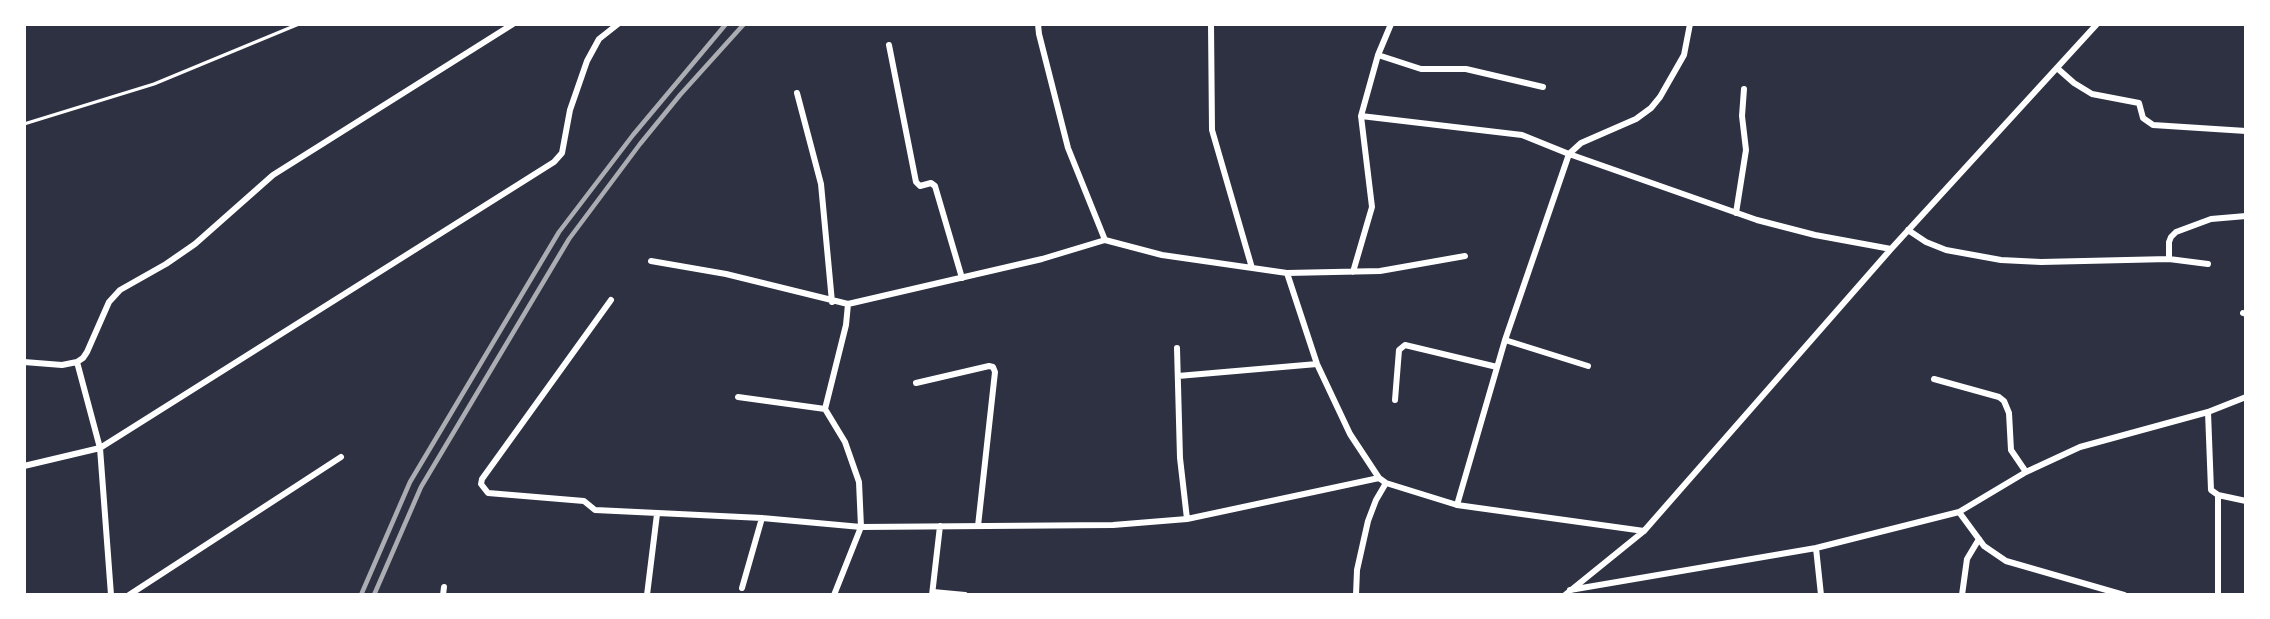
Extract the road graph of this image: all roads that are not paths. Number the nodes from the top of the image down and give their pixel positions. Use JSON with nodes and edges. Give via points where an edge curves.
{"nodes":[{"id":1,"x":513,"y":24,"type":"edge"},
{"id":2,"x":618,"y":24,"type":"edge"},
{"id":3,"x":1038,"y":24,"type":"edge"},
{"id":4,"x":1211,"y":24,"type":"edge"},
{"id":5,"x":1391,"y":24,"type":"edge"},
{"id":6,"x":1690,"y":24,"type":"edge"},
{"id":7,"x":2097,"y":24,"type":"edge"},
{"id":8,"x":889,"y":45,"type":"dead end"},
{"id":9,"x":1378,"y":55,"type":"junction"},
{"id":10,"x":2057,"y":68,"type":"junction"},
{"id":11,"x":1544,"y":87,"type":"dead end"},
{"id":12,"x":1744,"y":89,"type":"dead end"},
{"id":13,"x":797,"y":93,"type":"dead end"},
{"id":14,"x":1361,"y":116,"type":"junction"},
{"id":15,"x":2246,"y":130,"type":"edge"},
{"id":16,"x":1569,"y":154,"type":"junction"},
{"id":17,"x":1736,"y":213,"type":"junction"},
{"id":18,"x":2246,"y":216,"type":"edge"},
{"id":19,"x":1908,"y":230,"type":"junction"},
{"id":20,"x":1105,"y":240,"type":"junction"},
{"id":21,"x":1891,"y":249,"type":"junction"},
{"id":22,"x":1465,"y":256,"type":"dead end"},
{"id":23,"x":2169,"y":260,"type":"junction"},
{"id":24,"x":651,"y":261,"type":"dead end"},
{"id":25,"x":2208,"y":264,"type":"dead end"},
{"id":26,"x":1252,"y":268,"type":"junction"},
{"id":27,"x":1353,"y":272,"type":"junction"},
{"id":28,"x":1287,"y":273,"type":"junction"},
{"id":29,"x":962,"y":278,"type":"junction"},
{"id":30,"x":611,"y":300,"type":"dead end"},
{"id":31,"x":832,"y":302,"type":"junction"},
{"id":32,"x":848,"y":304,"type":"junction"},
{"id":33,"x":1505,"y":340,"type":"junction"},
{"id":34,"x":1176,"y":348,"type":"dead end"},
{"id":35,"x":24,"y":362,"type":"edge"},
{"id":36,"x":76,"y":362,"type":"junction"},
{"id":37,"x":1317,"y":364,"type":"junction"},
{"id":38,"x":1588,"y":366,"type":"dead end"},
{"id":39,"x":1497,"y":367,"type":"junction"},
{"id":40,"x":1178,"y":376,"type":"junction"},
{"id":41,"x":1934,"y":379,"type":"dead end"},
{"id":42,"x":916,"y":383,"type":"dead end"},
{"id":43,"x":738,"y":397,"type":"dead end"},
{"id":44,"x":2246,"y":397,"type":"edge"},
{"id":45,"x":1395,"y":400,"type":"dead end"},
{"id":46,"x":825,"y":409,"type":"junction"},
{"id":47,"x":2208,"y":412,"type":"junction"},
{"id":48,"x":100,"y":448,"type":"junction"},
{"id":49,"x":341,"y":457,"type":"dead end"},
{"id":50,"x":24,"y":466,"type":"edge"},
{"id":51,"x":2026,"y":472,"type":"junction"},
{"id":52,"x":1379,"y":478,"type":"junction"},
{"id":53,"x":1386,"y":483,"type":"junction"},
{"id":54,"x":2218,"y":495,"type":"junction"},
{"id":55,"x":2246,"y":501,"type":"edge"},
{"id":56,"x":1457,"y":505,"type":"junction"},
{"id":57,"x":1959,"y":512,"type":"junction"},
{"id":58,"x":657,"y":514,"type":"junction"},
{"id":59,"x":762,"y":518,"type":"junction"},
{"id":60,"x":1187,"y":519,"type":"junction"},
{"id":61,"x":940,"y":526,"type":"junction"},
{"id":62,"x":978,"y":526,"type":"junction"},
{"id":63,"x":861,"y":527,"type":"junction"},
{"id":64,"x":1644,"y":531,"type":"junction"},
{"id":65,"x":1979,"y":539,"type":"junction"},
{"id":66,"x":1816,"y":548,"type":"junction"},
{"id":67,"x":444,"y":587,"type":"dead end"},
{"id":68,"x":742,"y":588,"type":"dead end"},
{"id":69,"x":1567,"y":592,"type":"edge"},
{"id":70,"x":932,"y":593,"type":"edge"},
{"id":71,"x":2218,"y":594,"type":"edge"},
{"id":72,"x":111,"y":595,"type":"edge"},
{"id":73,"x":129,"y":595,"type":"edge"},
{"id":74,"x":443,"y":595,"type":"edge"},
{"id":75,"x":647,"y":595,"type":"edge"},
{"id":76,"x":834,"y":595,"type":"edge"},
{"id":77,"x":965,"y":595,"type":"edge"},
{"id":78,"x":1356,"y":595,"type":"edge"},
{"id":79,"x":1821,"y":595,"type":"edge"},
{"id":80,"x":1962,"y":595,"type":"edge"},
{"id":81,"x":2124,"y":595,"type":"edge"}],
"edges":[{"from":1,"to":36,"type":"street","via":[[273,175],[184,253],[120,290],[109,302],[87,352]]},
{"from":2,"to":48,"type":"street","via":[[599,39],[587,61],[570,110],[560,158]]},
{"from":3,"to":20,"type":"street","via":[[1068,148]]},
{"from":4,"to":26,"type":"street","via":[[1212,130]]},
{"from":5,"to":9,"type":"street"},
{"from":6,"to":16,"type":"street","via":[[1684,55],[1651,108]]},
{"from":7,"to":10,"type":"street"},
{"from":8,"to":29,"type":"street","via":[[916,182],[920,186],[935,186]]},
{"from":9,"to":11,"type":"street","via":[[1421,69],[1466,69]]},
{"from":9,"to":14,"type":"street"},
{"from":10,"to":15,"type":"street","via":[[2092,94],[2139,103],[2143,118],[2153,125]]},
{"from":10,"to":19,"type":"street"},
{"from":12,"to":17,"type":"street","via":[[1746,150]]},
{"from":13,"to":31,"type":"street","via":[[821,184]]},
{"from":14,"to":16,"type":"street","via":[[1522,135]]},
{"from":14,"to":27,"type":"street","via":[[1371,207]]},
{"from":16,"to":17,"type":"street"},
{"from":16,"to":33,"type":"street"},
{"from":17,"to":21,"type":"street","via":[[1815,235]]},
{"from":18,"to":23,"type":"street","via":[[2211,219],[2176,232],[2169,242]]},
{"from":19,"to":21,"type":"street"},
{"from":19,"to":23,"type":"street","via":[[1946,250],[2001,260]]},
{"from":20,"to":26,"type":"street","via":[[1162,255]]},
{"from":20,"to":29,"type":"street"},
{"from":21,"to":64,"type":"street"},
{"from":22,"to":27,"type":"street"},
{"from":23,"to":25,"type":"street"},
{"from":24,"to":31,"type":"street","via":[[726,274]]},
{"from":26,"to":28,"type":"street"},
{"from":27,"to":28,"type":"street"},
{"from":28,"to":37,"type":"street"},
{"from":29,"to":32,"type":"street"},
{"from":30,"to":58,"type":"street","via":[[481,484],[488,493],[584,501],[595,510]]},
{"from":31,"to":32,"type":"street"},
{"from":32,"to":46,"type":"street"},
{"from":33,"to":38,"type":"street"},
{"from":33,"to":39,"type":"street"},
{"from":34,"to":40,"type":"street"},
{"from":35,"to":36,"type":"street"},
{"from":36,"to":48,"type":"street"},
{"from":37,"to":40,"type":"street"},
{"from":37,"to":52,"type":"street","via":[[1350,435]]},
{"from":39,"to":45,"type":"street","via":[[1405,345],[1400,350]]},
{"from":39,"to":56,"type":"street"},
{"from":40,"to":60,"type":"street","via":[[1180,458]]},
{"from":41,"to":51,"type":"street","via":[[2004,401],[2009,413],[2011,450]]},
{"from":42,"to":62,"type":"street","via":[[993,367]]},
{"from":43,"to":46,"type":"street"},
{"from":44,"to":47,"type":"street"},
{"from":46,"to":63,"type":"street","via":[[845,442],[859,482]]},
{"from":47,"to":51,"type":"street","via":[[2080,447]]},
{"from":47,"to":54,"type":"street","via":[[2210,484]]},
{"from":48,"to":50,"type":"street"},
{"from":48,"to":72,"type":"street"},
{"from":49,"to":73,"type":"street"},
{"from":51,"to":57,"type":"street"},
{"from":52,"to":53,"type":"street"},
{"from":52,"to":60,"type":"street"},
{"from":53,"to":56,"type":"street"},
{"from":53,"to":78,"type":"street","via":[[1368,520]]},
{"from":54,"to":55,"type":"street"},
{"from":54,"to":71,"type":"street"},
{"from":56,"to":64,"type":"street"},
{"from":57,"to":65,"type":"street"},
{"from":57,"to":66,"type":"street"},
{"from":58,"to":59,"type":"street"},
{"from":58,"to":75,"type":"street"},
{"from":59,"to":63,"type":"street"},
{"from":59,"to":68,"type":"street"},
{"from":60,"to":62,"type":"street","via":[[1113,525]]},
{"from":61,"to":62,"type":"street"},
{"from":61,"to":63,"type":"street"},
{"from":61,"to":70,"type":"street"},
{"from":63,"to":76,"type":"street"},
{"from":64,"to":69,"type":"street"},
{"from":65,"to":80,"type":"street","via":[[1967,560]]},
{"from":65,"to":81,"type":"street","via":[[2006,561]]},
{"from":66,"to":69,"type":"street"},
{"from":66,"to":79,"type":"street"},
{"from":67,"to":74,"type":"street"},
{"from":70,"to":77,"type":"street"}]}
